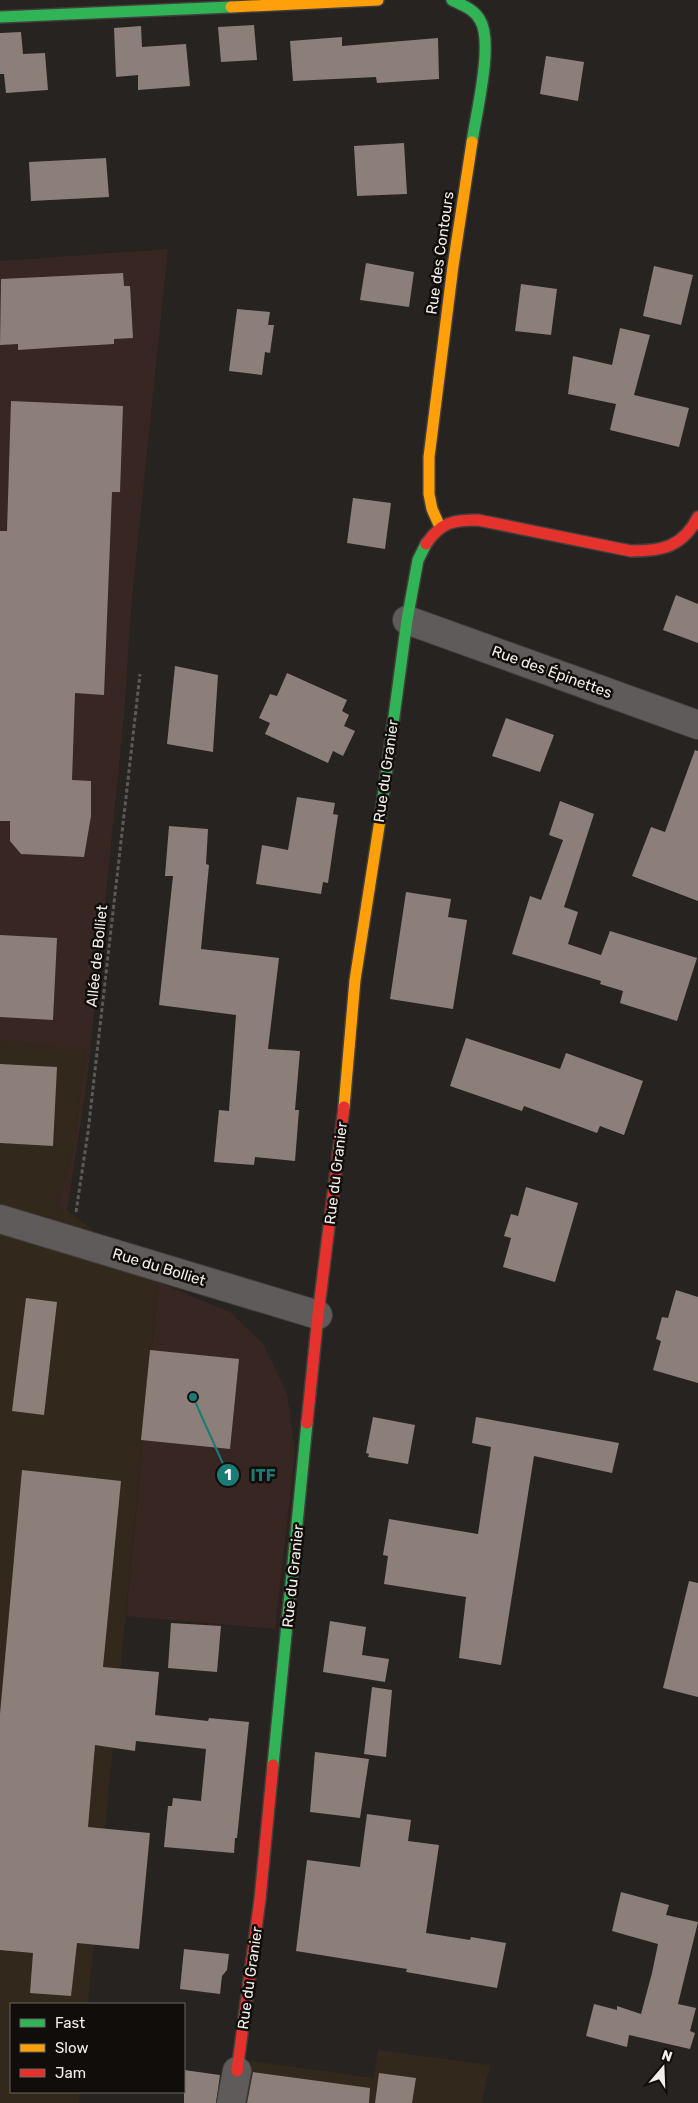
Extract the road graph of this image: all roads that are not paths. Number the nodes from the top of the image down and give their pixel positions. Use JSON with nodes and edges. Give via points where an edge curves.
{"nodes":[{"id":1,"x":378,"y":0,"type":"edge"},
{"id":2,"x":452,"y":0,"type":"edge"},
{"id":3,"x":0,"y":17,"type":"edge"},
{"id":4,"x":698,"y":516,"type":"edge"},
{"id":5,"x":440,"y":527,"type":"junction"},
{"id":6,"x":407,"y":620,"type":"junction"},
{"id":7,"x":698,"y":725,"type":"edge"},
{"id":8,"x":0,"y":1219,"type":"edge"},
{"id":9,"x":318,"y":1315,"type":"junction"},
{"id":10,"x":237,"y":2072,"type":"joint"},
{"id":11,"x":231,"y":2103,"type":"edge"}],
"edges":[{"from":1,"to":3,"type":"street"},
{"from":2,"to":5,"type":"street","name":"Rue des Contours","via":[[470,7],[479,17],[486,42],[452,266],[429,457],[429,494]]},
{"from":4,"to":5,"type":"street","via":[[687,534],[674,545],[655,552],[605,547],[478,520],[456,520]]},
{"from":5,"to":6,"type":"street","name":"Rue du Granier","via":[[420,554]]},
{"from":6,"to":7,"type":"street","name":"Rue des Épinettes"},
{"from":6,"to":9,"type":"street","name":"Rue du Granier","via":[[355,980]]},
{"from":8,"to":9,"type":"street","name":"Rue du Bolliet"},
{"from":9,"to":10,"type":"street","name":"Rue du Granier","via":[[261,1890]]},
{"from":10,"to":11,"type":"street","name":"Rue du Granier"}]}
